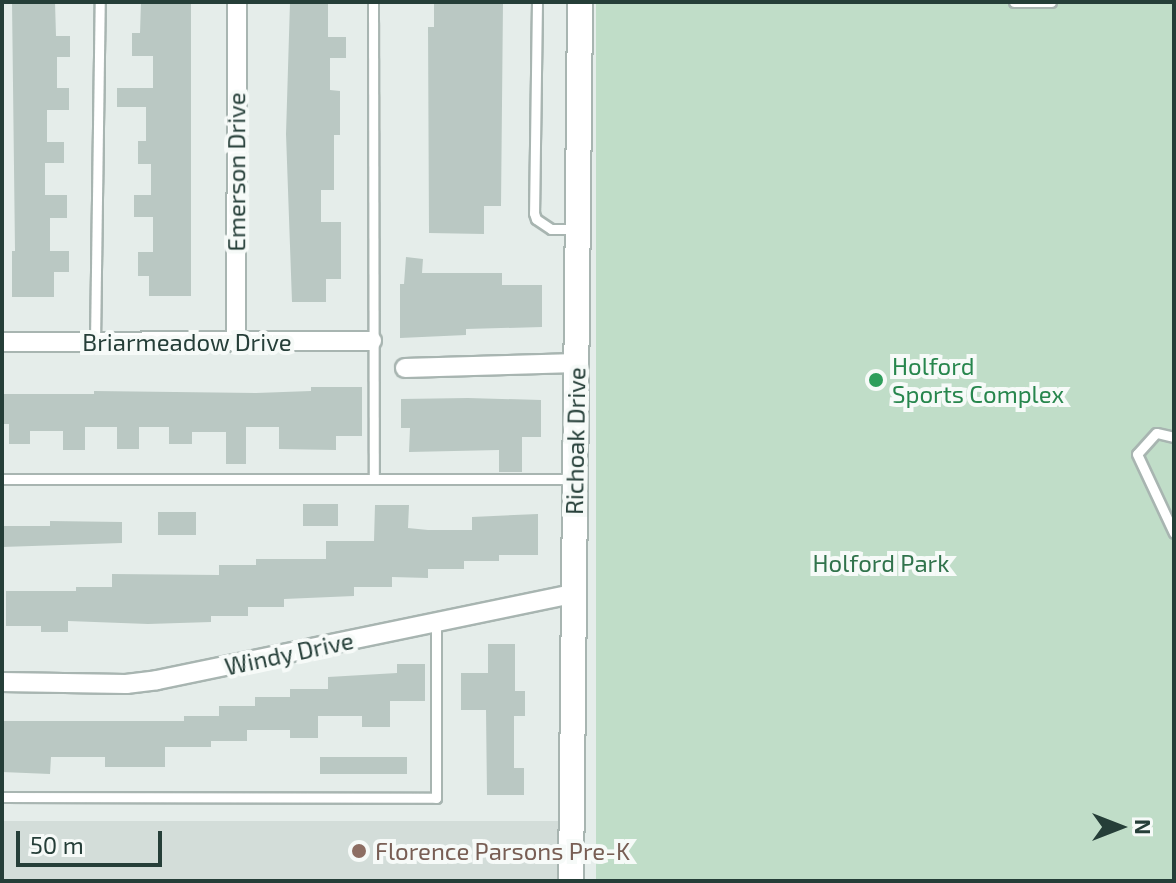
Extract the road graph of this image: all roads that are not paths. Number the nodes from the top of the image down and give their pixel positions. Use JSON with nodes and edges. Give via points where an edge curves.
{"nodes":[{"id":1,"x":100,"y":2,"type":"edge"},
{"id":2,"x":237,"y":2,"type":"edge"},
{"id":3,"x":373,"y":2,"type":"edge"},
{"id":4,"x":537,"y":2,"type":"edge"},
{"id":5,"x":580,"y":2,"type":"edge"},
{"id":6,"x":1014,"y":2,"type":"edge"},
{"id":7,"x":1051,"y":2,"type":"edge"},
{"id":8,"x":578,"y":229,"type":"junction"},
{"id":9,"x":372,"y":341,"type":"junction"},
{"id":10,"x":2,"y":342,"type":"edge"},
{"id":11,"x":95,"y":342,"type":"junction"},
{"id":12,"x":236,"y":343,"type":"junction"},
{"id":13,"x":576,"y":363,"type":"junction"},
{"id":14,"x":405,"y":368,"type":"dead end"},
{"id":15,"x":1174,"y":437,"type":"edge"},
{"id":16,"x":374,"y":477,"type":"junction"},
{"id":17,"x":2,"y":479,"type":"edge"},
{"id":18,"x":575,"y":479,"type":"junction"},
{"id":19,"x":1174,"y":533,"type":"edge"},
{"id":20,"x":574,"y":594,"type":"junction"},
{"id":21,"x":436,"y":622,"type":"junction"},
{"id":22,"x":2,"y":682,"type":"edge"},
{"id":23,"x":2,"y":797,"type":"edge"},
{"id":24,"x":571,"y":881,"type":"edge"}],
"edges":[{"from":1,"to":11,"type":"lane"},
{"from":2,"to":12,"type":"street","name":"Emerson Drive"},
{"from":3,"to":9,"type":"lane"},
{"from":4,"to":8,"type":"lane","via":[[534,213],[551,229]]},
{"from":5,"to":8,"type":"street","name":"Richoak Drive"},
{"from":6,"to":7,"type":"lane"},
{"from":8,"to":13,"type":"street","name":"Richoak Drive"},
{"from":9,"to":12,"type":"street","name":"Briarmeadow Drive"},
{"from":9,"to":16,"type":"lane"},
{"from":10,"to":11,"type":"street","name":"Briarmeadow Drive"},
{"from":11,"to":12,"type":"street","name":"Briarmeadow Drive"},
{"from":13,"to":14,"type":"street"},
{"from":13,"to":18,"type":"street","name":"Richoak Drive"},
{"from":15,"to":19,"type":"lane","via":[[1156,433],[1137,454]]},
{"from":16,"to":17,"type":"lane"},
{"from":16,"to":18,"type":"lane"},
{"from":18,"to":20,"type":"street","name":"Richoak Drive"},
{"from":20,"to":21,"type":"street","name":"Windy Drive"},
{"from":20,"to":24,"type":"street","name":"Richoak Drive"},
{"from":21,"to":22,"type":"street","name":"Windy Drive","via":[[157,680]]},
{"from":21,"to":23,"type":"lane","via":[[436,798]]}]}
